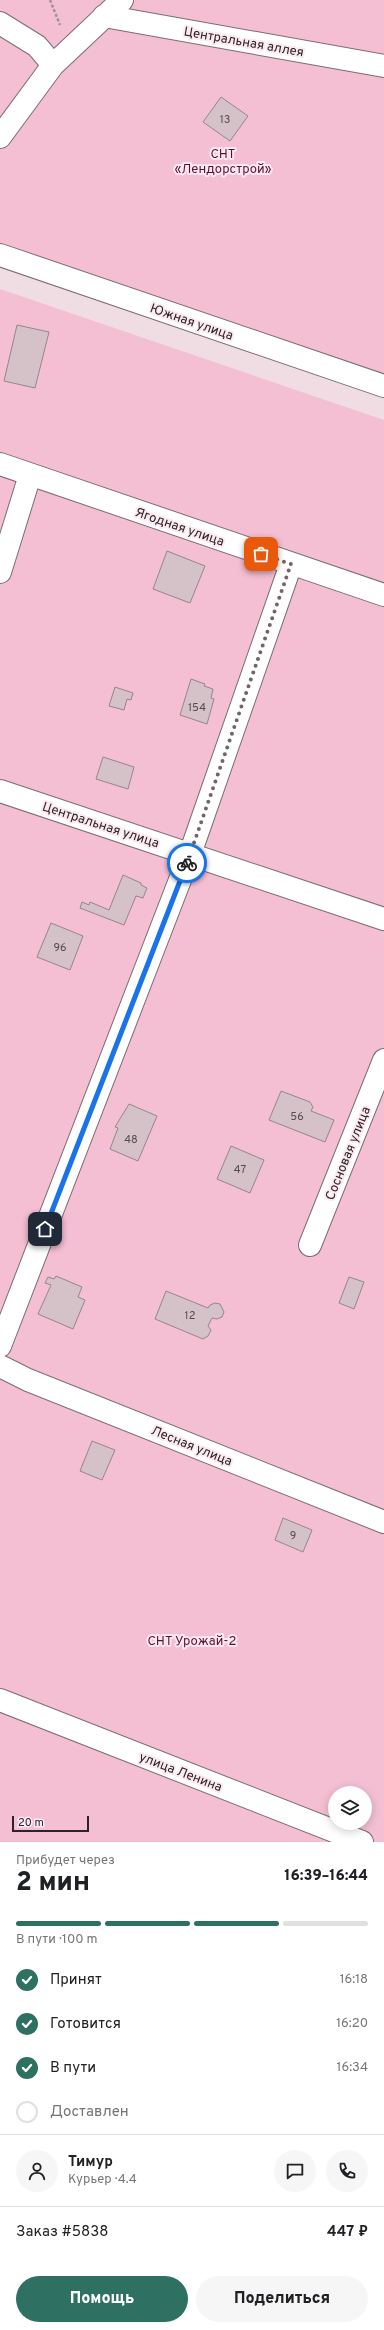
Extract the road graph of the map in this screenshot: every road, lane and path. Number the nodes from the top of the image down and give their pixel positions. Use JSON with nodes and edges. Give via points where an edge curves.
{"nodes":[{"id":1,"x":122,"y":0,"type":"edge"},
{"id":2,"x":104,"y":16,"type":"junction"},
{"id":3,"x":0,"y":23,"type":"edge"},
{"id":4,"x":53,"y":65,"type":"junction"},
{"id":5,"x":384,"y":66,"type":"edge"},
{"id":6,"x":0,"y":137,"type":"edge"},
{"id":7,"x":0,"y":255,"type":"edge"},
{"id":8,"x":384,"y":386,"type":"edge"},
{"id":9,"x":0,"y":464,"type":"edge"},
{"id":10,"x":30,"y":475,"type":"junction"},
{"id":11,"x":291,"y":564,"type":"junction"},
{"id":12,"x":0,"y":572,"type":"edge"},
{"id":13,"x":384,"y":595,"type":"edge"},
{"id":14,"x":0,"y":791,"type":"edge"},
{"id":15,"x":190,"y":854,"type":"junction"},
{"id":16,"x":384,"y":919,"type":"edge"},
{"id":17,"x":384,"y":1060,"type":"edge"},
{"id":18,"x":310,"y":1245,"type":"dead end"},
{"id":19,"x":0,"y":1346,"type":"edge"},
{"id":20,"x":0,"y":1366,"type":"edge"},
{"id":21,"x":384,"y":1522,"type":"edge"},
{"id":22,"x":0,"y":1700,"type":"edge"},
{"id":23,"x":362,"y":1842,"type":"edge"}],
"edges":[{"from":1,"to":2,"type":"street"},
{"from":2,"to":4,"type":"street"},
{"from":2,"to":5,"type":"street","name":"Центральная аллея"},
{"from":3,"to":4,"type":"street","via":[[37,46]]},
{"from":4,"to":6,"type":"street"},
{"from":7,"to":8,"type":"street","name":"Южная улица"},
{"from":9,"to":10,"type":"street","name":"Ягодная улица"},
{"from":10,"to":11,"type":"street","name":"Ягодная улица"},
{"from":10,"to":12,"type":"street"},
{"from":11,"to":13,"type":"street","name":"Ягодная улица"},
{"from":11,"to":15,"type":"street"},
{"from":14,"to":15,"type":"street","name":"Центральная улица"},
{"from":15,"to":16,"type":"street","name":"Центральная улица"},
{"from":15,"to":19,"type":"street"},
{"from":17,"to":18,"type":"street","name":"Сосновая улица"},
{"from":20,"to":21,"type":"street","name":"Лесная улица","via":[[28,1380]]},
{"from":22,"to":23,"type":"street","name":"улица Ленина"}]}
